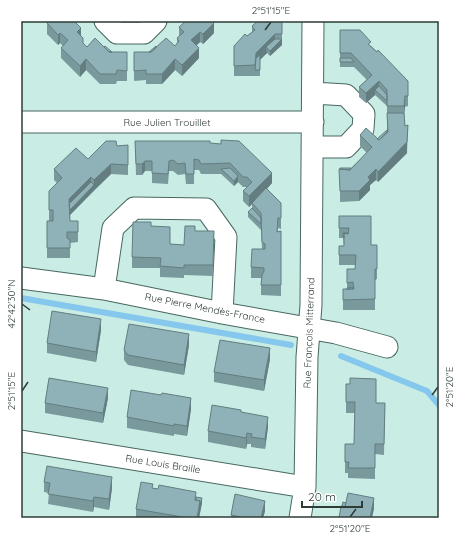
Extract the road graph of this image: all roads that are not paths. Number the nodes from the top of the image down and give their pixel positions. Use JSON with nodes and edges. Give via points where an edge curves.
{"nodes":[{"id":1,"x":105,"y":21,"type":"edge"},
{"id":2,"x":156,"y":21,"type":"edge"},
{"id":3,"x":313,"y":21,"type":"edge"},
{"id":4,"x":313,"y":93,"type":"junction"},
{"id":5,"x":21,"y":122,"type":"edge"},
{"id":6,"x":313,"y":122,"type":"junction"},
{"id":7,"x":312,"y":147,"type":"junction"},
{"id":8,"x":21,"y":278,"type":"edge"},
{"id":9,"x":104,"y":289,"type":"junction"},
{"id":10,"x":222,"y":313,"type":"junction"},
{"id":11,"x":309,"y":327,"type":"junction"},
{"id":12,"x":386,"y":347,"type":"dead end"},
{"id":13,"x":21,"y":441,"type":"edge"},
{"id":14,"x":305,"y":487,"type":"junction"},
{"id":15,"x":300,"y":518,"type":"edge"}],
"edges":[{"from":1,"to":2,"type":"street","via":[[117,33],[144,33]]},
{"from":3,"to":4,"type":"street","name":"Rue François Mitterrand"},
{"from":4,"to":6,"type":"street","name":"Rue François Mitterrand"},
{"from":4,"to":7,"type":"street","via":[[346,95],[364,114],[363,129],[346,148]]},
{"from":5,"to":6,"type":"street","name":"Rue Julien Trouillet"},
{"from":6,"to":7,"type":"street","name":"Rue François Mitterrand"},
{"from":7,"to":11,"type":"street","name":"Rue François Mitterrand"},
{"from":8,"to":9,"type":"street","name":"Rue Pierre Mendès-France"},
{"from":9,"to":10,"type":"street","name":"Rue Pierre Mendès-France"},
{"from":9,"to":10,"type":"street","via":[[113,228],[134,208],[206,209],[226,237]]},
{"from":10,"to":11,"type":"street","name":"Rue Pierre Mendès-France"},
{"from":11,"to":12,"type":"street","name":"Rue Pierre Mendès-France"},
{"from":11,"to":14,"type":"street","name":"Rue François Mitterrand"},
{"from":13,"to":14,"type":"street","name":"Rue Louis Braille"},
{"from":14,"to":15,"type":"street","name":"Rue François Mitterrand"}]}
